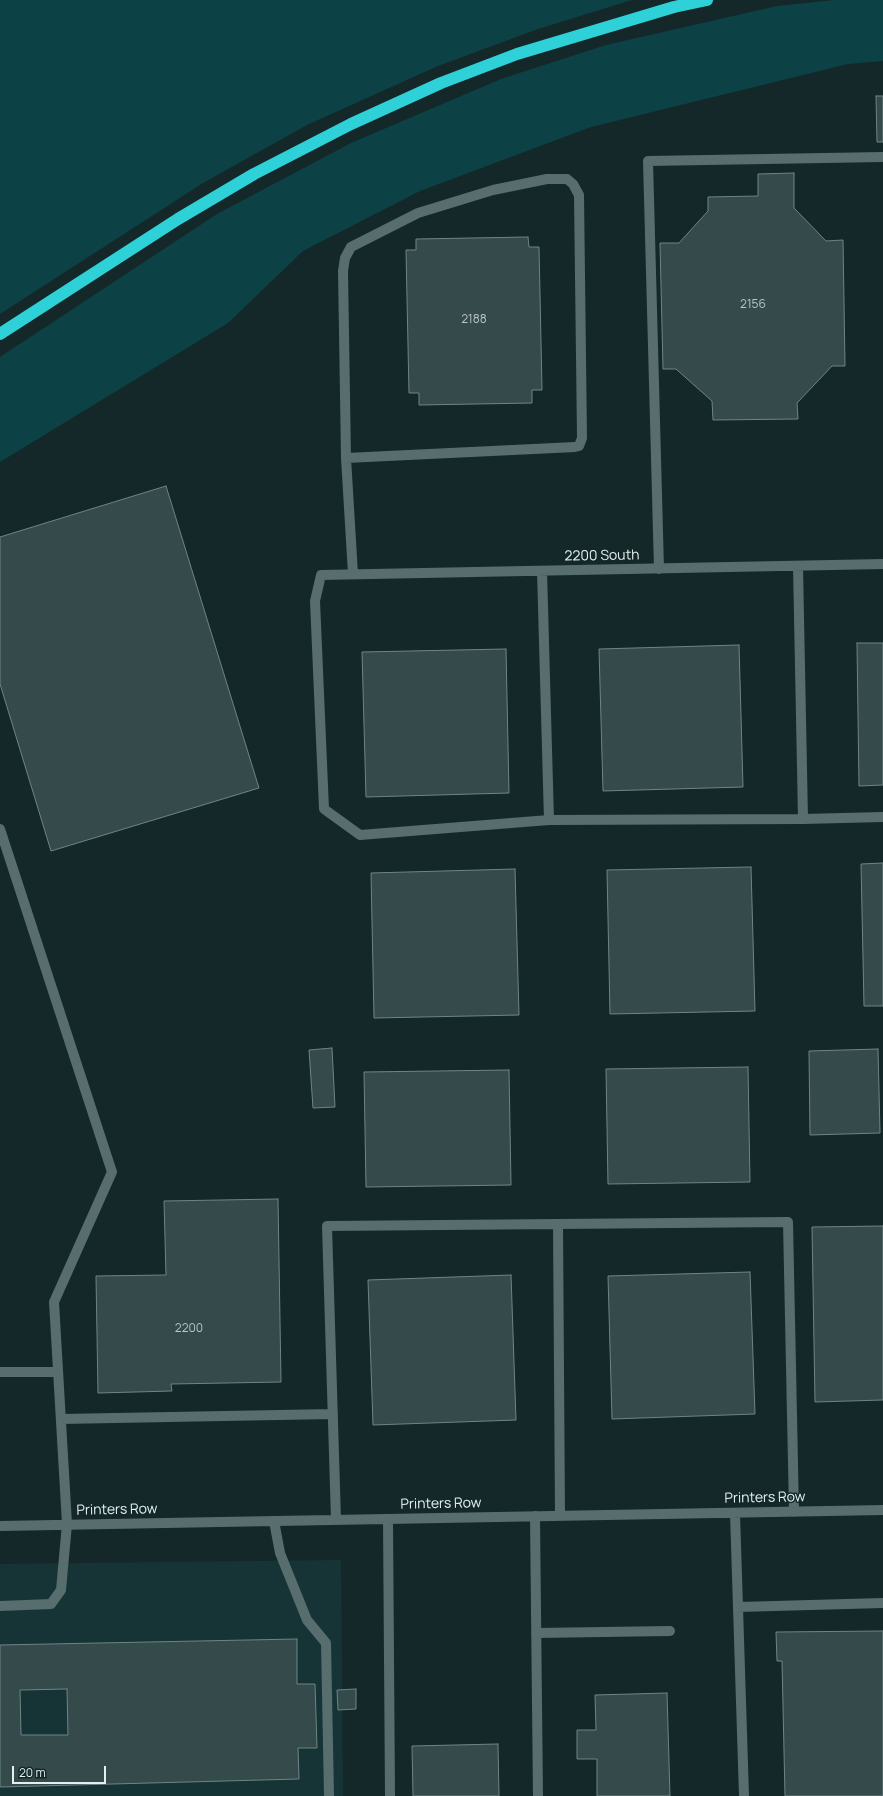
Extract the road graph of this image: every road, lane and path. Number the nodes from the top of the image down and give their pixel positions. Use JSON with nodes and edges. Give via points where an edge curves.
{"nodes":[{"id":1,"x":707,"y":0,"type":"edge"},
{"id":2,"x":883,"y":157,"type":"edge"},
{"id":3,"x":0,"y":334,"type":"edge"},
{"id":4,"x":346,"y":458,"type":"junction"},
{"id":5,"x":883,"y":564,"type":"edge"},
{"id":6,"x":798,"y":566,"type":"junction"},
{"id":7,"x":659,"y":568,"type":"junction"},
{"id":8,"x":542,"y":571,"type":"junction"},
{"id":9,"x":353,"y":574,"type":"junction"},
{"id":10,"x":883,"y":817,"type":"edge"},
{"id":11,"x":803,"y":819,"type":"junction"},
{"id":12,"x":549,"y":820,"type":"junction"},
{"id":13,"x":0,"y":829,"type":"edge"},
{"id":14,"x":558,"y":1224,"type":"junction"},
{"id":15,"x":0,"y":1372,"type":"edge"},
{"id":16,"x":58,"y":1372,"type":"junction"},
{"id":17,"x":333,"y":1414,"type":"junction"},
{"id":18,"x":61,"y":1420,"type":"junction"},
{"id":19,"x":883,"y":1510,"type":"edge"},
{"id":20,"x":794,"y":1512,"type":"junction"},
{"id":21,"x":735,"y":1513,"type":"junction"},
{"id":22,"x":535,"y":1516,"type":"junction"},
{"id":23,"x":560,"y":1516,"type":"junction"},
{"id":24,"x":388,"y":1519,"type":"junction"},
{"id":25,"x":336,"y":1520,"type":"junction"},
{"id":26,"x":274,"y":1521,"type":"junction"},
{"id":27,"x":67,"y":1524,"type":"junction"},
{"id":28,"x":0,"y":1526,"type":"edge"},
{"id":29,"x":883,"y":1603,"type":"edge"},
{"id":30,"x":0,"y":1606,"type":"edge"},
{"id":31,"x":738,"y":1607,"type":"junction"},
{"id":32,"x":670,"y":1631,"type":"dead end"},
{"id":33,"x":536,"y":1633,"type":"junction"},
{"id":34,"x":329,"y":1796,"type":"edge"},
{"id":35,"x":390,"y":1796,"type":"edge"},
{"id":36,"x":538,"y":1796,"type":"edge"},
{"id":37,"x":744,"y":1796,"type":"edge"}],
"edges":[{"from":1,"to":3,"type":"highway","via":[[674,7],[517,54],[441,83],[351,124],[254,174],[178,219]]},
{"from":2,"to":7,"type":"street","via":[[648,161]]},
{"from":4,"to":4,"type":"street","via":[[579,446],[582,438],[579,196],[574,184],[568,179],[547,179],[493,190],[418,213],[351,247],[345,258],[343,271]]},
{"from":4,"to":9,"type":"street"},
{"from":5,"to":6,"type":"street","name":"2200 South"},
{"from":6,"to":7,"type":"street","name":"2200 South"},
{"from":6,"to":11,"type":"street"},
{"from":7,"to":8,"type":"street","name":"2200 South"},
{"from":8,"to":9,"type":"street","name":"2200 South"},
{"from":8,"to":12,"type":"street"},
{"from":9,"to":12,"type":"street","name":"2200 South","via":[[321,575],[315,601],[324,809],[360,835]]},
{"from":10,"to":11,"type":"street"},
{"from":11,"to":12,"type":"street"},
{"from":13,"to":16,"type":"street","via":[[112,1172],[54,1302]]},
{"from":14,"to":17,"type":"street","via":[[327,1226]]},
{"from":14,"to":20,"type":"street","via":[[788,1222]]},
{"from":14,"to":23,"type":"street"},
{"from":15,"to":16,"type":"street"},
{"from":16,"to":18,"type":"street"},
{"from":17,"to":18,"type":"street"},
{"from":17,"to":25,"type":"street"},
{"from":18,"to":27,"type":"street"},
{"from":19,"to":20,"type":"street","name":"Printers Row"},
{"from":20,"to":21,"type":"street","name":"Printers Row"},
{"from":21,"to":23,"type":"street","name":"Printers Row"},
{"from":21,"to":31,"type":"street"},
{"from":22,"to":23,"type":"street","name":"Printers Row"},
{"from":22,"to":24,"type":"street","name":"Printers Row"},
{"from":22,"to":33,"type":"street"},
{"from":24,"to":25,"type":"street","name":"Printers Row"},
{"from":24,"to":35,"type":"street"},
{"from":25,"to":26,"type":"street","name":"Printers Row"},
{"from":26,"to":27,"type":"street","name":"Printers Row"},
{"from":26,"to":34,"type":"street","via":[[280,1553],[306,1620],[326,1643]]},
{"from":27,"to":28,"type":"street","name":"Printers Row"},
{"from":27,"to":30,"type":"street","via":[[61,1590],[51,1604]]},
{"from":29,"to":31,"type":"street"},
{"from":31,"to":37,"type":"street"},
{"from":32,"to":33,"type":"street"},
{"from":33,"to":36,"type":"street"}]}
